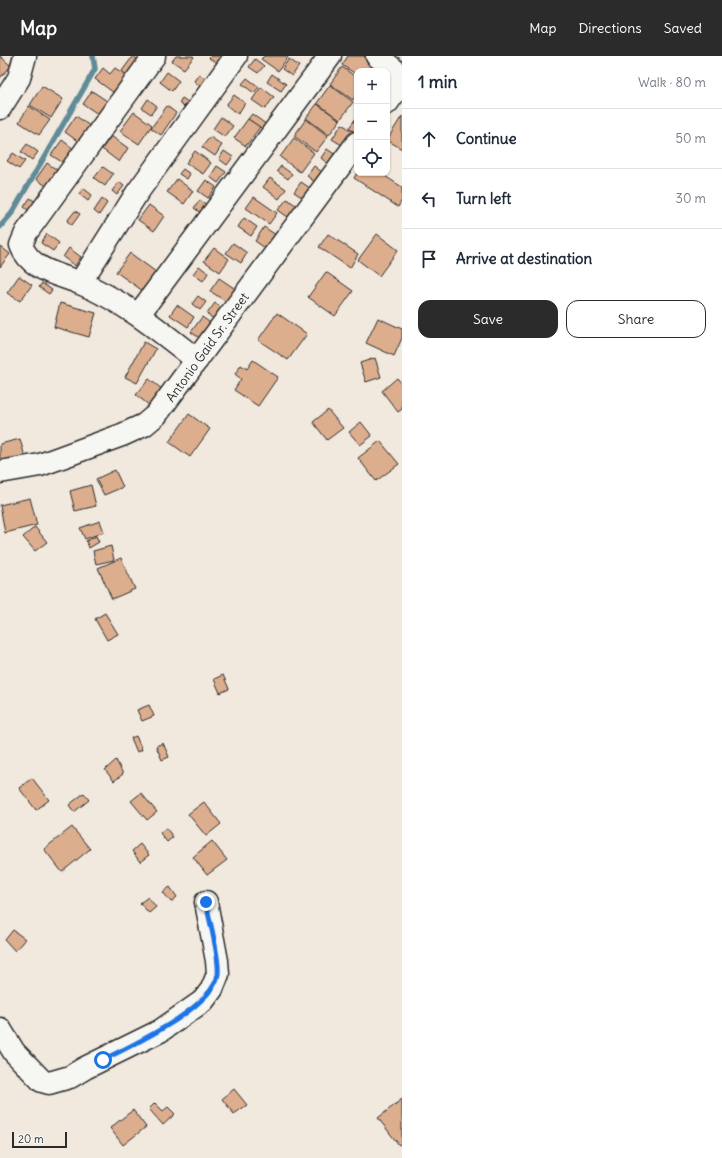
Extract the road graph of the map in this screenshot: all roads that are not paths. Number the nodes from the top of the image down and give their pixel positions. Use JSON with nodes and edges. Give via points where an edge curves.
{"nodes":[{"id":1,"x":25,"y":56,"type":"edge"},
{"id":2,"x":154,"y":56,"type":"edge"},
{"id":3,"x":236,"y":56,"type":"edge"},
{"id":4,"x":330,"y":56,"type":"edge"},
{"id":5,"x":377,"y":56,"type":"edge"},
{"id":6,"x":402,"y":76,"type":"edge"},
{"id":7,"x":402,"y":82,"type":"edge"},
{"id":8,"x":390,"y":99,"type":"edge"},
{"id":9,"x":0,"y":108,"type":"edge"},
{"id":10,"x":354,"y":147,"type":"edge"},
{"id":11,"x":80,"y":283,"type":"junction"},
{"id":12,"x":139,"y":314,"type":"junction"},
{"id":13,"x":198,"y":360,"type":"junction"},
{"id":14,"x":0,"y":472,"type":"edge"},
{"id":15,"x":206,"y":902,"type":"dead end"},
{"id":16,"x":0,"y":1029,"type":"edge"}],
"edges":[{"from":1,"to":9,"type":"street","via":[[18,78]]},
{"from":2,"to":11,"type":"street","via":[[26,233],[21,245],[25,255],[36,264],[52,274]]},
{"from":3,"to":11,"type":"street","via":[[137,193]]},
{"from":4,"to":12,"type":"street"},
{"from":5,"to":6,"type":"street"},
{"from":7,"to":8,"type":"street"},
{"from":10,"to":13,"type":"street","name":"Antonio Gaid Sr. Street"},
{"from":11,"to":12,"type":"street"},
{"from":12,"to":13,"type":"street"},
{"from":13,"to":14,"type":"street","name":"Antonio Gaid Sr. Street","via":[[156,415],[144,425],[40,465]]},
{"from":15,"to":16,"type":"street","via":[[218,974],[212,989],[203,1000],[160,1031],[70,1077],[49,1083],[42,1081],[14,1052]]}]}
